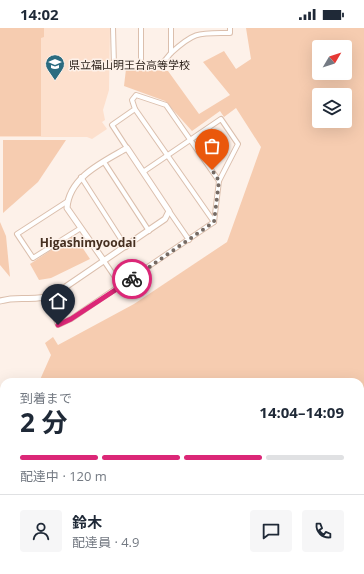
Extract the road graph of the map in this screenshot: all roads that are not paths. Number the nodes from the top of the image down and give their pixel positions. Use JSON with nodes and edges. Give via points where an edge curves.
{"nodes":[{"id":1,"x":113,"y":28,"type":"edge"},
{"id":2,"x":141,"y":28,"type":"edge"},
{"id":3,"x":171,"y":28,"type":"edge"},
{"id":4,"x":230,"y":28,"type":"edge"},
{"id":5,"x":199,"y":30,"type":"edge"},
{"id":6,"x":171,"y":53,"type":"junction"},
{"id":7,"x":141,"y":66,"type":"junction"},
{"id":8,"x":135,"y":109,"type":"junction"},
{"id":9,"x":190,"y":140,"type":"junction"},
{"id":10,"x":127,"y":148,"type":"junction"},
{"id":11,"x":168,"y":154,"type":"junction"},
{"id":12,"x":104,"y":162,"type":"junction"},
{"id":13,"x":143,"y":172,"type":"junction"},
{"id":14,"x":81,"y":177,"type":"junction"},
{"id":15,"x":219,"y":181,"type":"junction"},
{"id":16,"x":68,"y":201,"type":"junction"},
{"id":17,"x":169,"y":211,"type":"junction"},
{"id":18,"x":214,"y":222,"type":"junction"},
{"id":19,"x":81,"y":228,"type":"junction"},
{"id":20,"x":149,"y":231,"type":"junction"},
{"id":21,"x":189,"y":240,"type":"junction"},
{"id":22,"x":126,"y":247,"type":"junction"},
{"id":23,"x":104,"y":261,"type":"junction"},
{"id":24,"x":121,"y":286,"type":"junction"},
{"id":25,"x":48,"y":298,"type":"junction"},
{"id":26,"x":0,"y":301,"type":"edge"}],
"edges":[{"from":1,"to":7,"type":"street","via":[[114,66]]},
{"from":2,"to":7,"type":"street"},
{"from":3,"to":6,"type":"street"},
{"from":4,"to":5,"type":"street","via":[[230,32]]},
{"from":5,"to":6,"type":"street"},
{"from":6,"to":7,"type":"street","via":[[161,65]]},
{"from":8,"to":9,"type":"street","via":[[132,100],[136,95],[166,105]]},
{"from":8,"to":10,"type":"street","via":[[112,125]]},
{"from":8,"to":11,"type":"street"},
{"from":9,"to":11,"type":"street"},
{"from":9,"to":15,"type":"street"},
{"from":9,"to":15,"type":"street","via":[[221,119],[238,144]]},
{"from":10,"to":12,"type":"street"},
{"from":10,"to":13,"type":"street"},
{"from":11,"to":13,"type":"street"},
{"from":11,"to":18,"type":"street"},
{"from":12,"to":14,"type":"street"},
{"from":12,"to":20,"type":"street"},
{"from":13,"to":17,"type":"street"},
{"from":14,"to":16,"type":"street"},
{"from":14,"to":22,"type":"street"},
{"from":15,"to":18,"type":"street"},
{"from":16,"to":19,"type":"street","via":[[67,208]]},
{"from":16,"to":19,"type":"street","via":[[17,234],[33,258]]},
{"from":17,"to":20,"type":"street","via":[[166,219]]},
{"from":17,"to":21,"type":"street"},
{"from":18,"to":21,"type":"street"},
{"from":19,"to":23,"type":"street"},
{"from":20,"to":22,"type":"street"},
{"from":21,"to":24,"type":"street"},
{"from":22,"to":23,"type":"street"},
{"from":23,"to":24,"type":"street"},
{"from":23,"to":25,"type":"street"},
{"from":24,"to":25,"type":"street","via":[[58,325]]},
{"from":25,"to":26,"type":"street","via":[[12,298]]}]}
